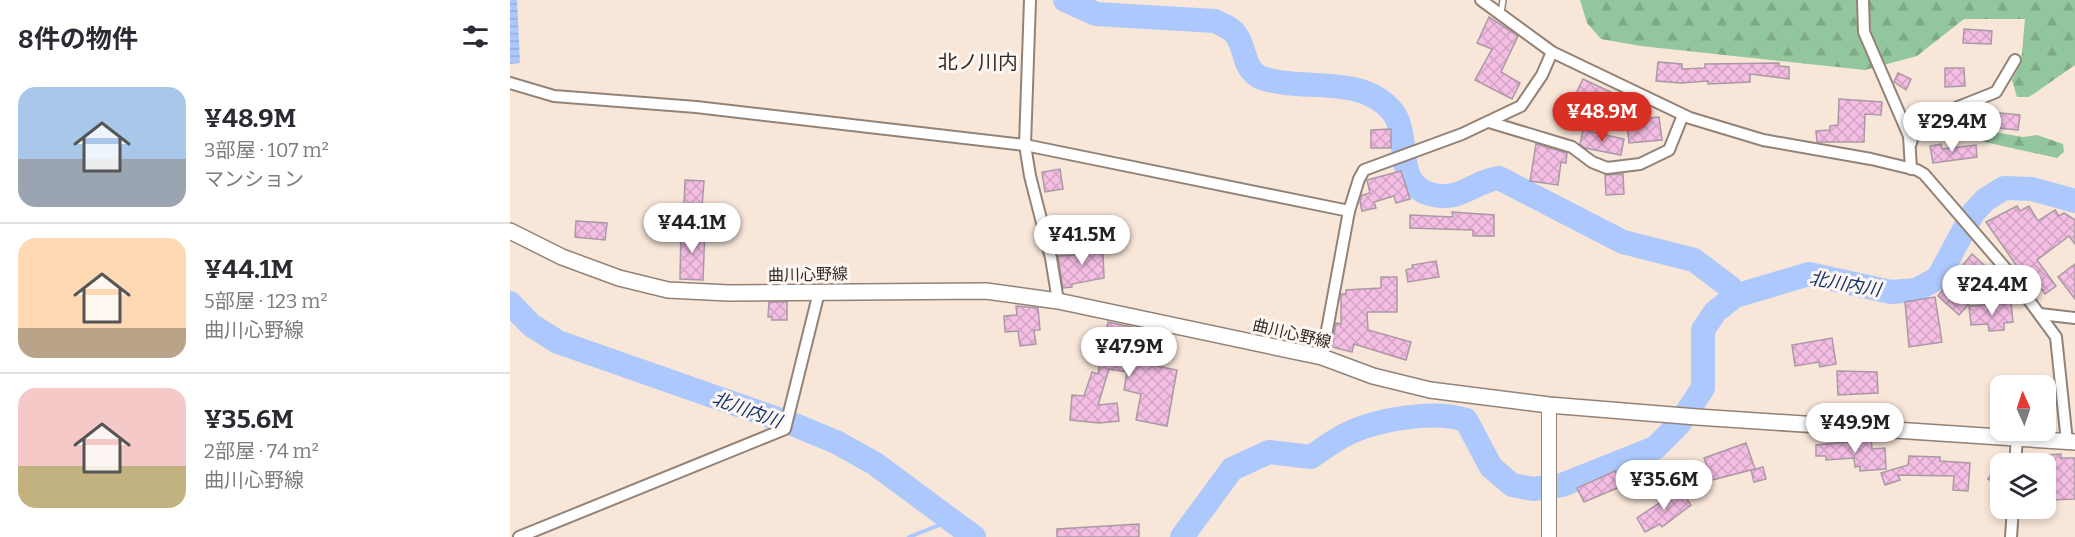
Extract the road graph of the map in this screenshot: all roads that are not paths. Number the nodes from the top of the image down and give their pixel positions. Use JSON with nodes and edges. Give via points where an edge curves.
{"nodes":[{"id":1,"x":1030,"y":0,"type":"edge"},
{"id":2,"x":1480,"y":0,"type":"edge"},
{"id":3,"x":1503,"y":0,"type":"edge"},
{"id":4,"x":1863,"y":0,"type":"edge"},
{"id":5,"x":1501,"y":13,"type":"junction"},
{"id":6,"x":1552,"y":52,"type":"junction"},
{"id":7,"x":2014,"y":60,"type":"dead end"},
{"id":8,"x":510,"y":83,"type":"edge"},
{"id":9,"x":1683,"y":115,"type":"junction"},
{"id":10,"x":1489,"y":122,"type":"junction"},
{"id":11,"x":1025,"y":145,"type":"junction"},
{"id":12,"x":1910,"y":146,"type":"junction"},
{"id":13,"x":1911,"y":169,"type":"junction"},
{"id":14,"x":1349,"y":211,"type":"junction"},
{"id":15,"x":510,"y":231,"type":"edge"},
{"id":16,"x":819,"y":292,"type":"junction"},
{"id":17,"x":1058,"y":301,"type":"junction"},
{"id":18,"x":2040,"y":314,"type":"junction"},
{"id":19,"x":2075,"y":318,"type":"edge"},
{"id":20,"x":1322,"y":357,"type":"junction"},
{"id":21,"x":1549,"y":405,"type":"junction"},
{"id":22,"x":1990,"y":436,"type":"edge"},
{"id":23,"x":2056,"y":441,"type":"edge"},
{"id":24,"x":2071,"y":442,"type":"edge"},
{"id":25,"x":2012,"y":519,"type":"edge"},
{"id":26,"x":519,"y":537,"type":"edge"},
{"id":27,"x":1549,"y":537,"type":"edge"},
{"id":28,"x":2011,"y":537,"type":"edge"}],
"edges":[{"from":1,"to":11,"type":"street"},
{"from":2,"to":5,"type":"street"},
{"from":3,"to":5,"type":"lane"},
{"from":4,"to":12,"type":"street","via":[[1864,32],[1899,107]]},
{"from":5,"to":6,"type":"street"},
{"from":6,"to":9,"type":"street"},
{"from":6,"to":10,"type":"street","via":[[1521,106]]},
{"from":7,"to":12,"type":"street","via":[[1996,92],[1921,122],[1915,127]]},
{"from":8,"to":11,"type":"street","via":[[554,96],[696,107]]},
{"from":9,"to":10,"type":"street","via":[[1670,150],[1640,164],[1607,168],[1572,147]]},
{"from":9,"to":13,"type":"street","via":[[1763,140]]},
{"from":10,"to":14,"type":"street","via":[[1364,170]]},
{"from":11,"to":14,"type":"street"},
{"from":11,"to":17,"type":"street"},
{"from":12,"to":13,"type":"street"},
{"from":13,"to":18,"type":"street","via":[[1924,174]]},
{"from":14,"to":20,"type":"street"},
{"from":15,"to":16,"type":"main road","name":"曲川心野線","via":[[562,257],[619,278],[668,290]]},
{"from":16,"to":17,"type":"main road","name":"曲川心野線","via":[[987,291]]},
{"from":16,"to":26,"type":"street","via":[[785,429]]},
{"from":17,"to":20,"type":"main road","name":"曲川心野線"},
{"from":18,"to":19,"type":"street"},
{"from":18,"to":24,"type":"street","via":[[2056,337]]},
{"from":20,"to":21,"type":"main road","name":"曲川心野線","via":[[1373,376],[1430,390]]},
{"from":21,"to":22,"type":"main road","name":"曲川心野線"},
{"from":21,"to":27,"type":"street"},
{"from":23,"to":24,"type":"main road","name":"曲川心野線"},
{"from":25,"to":28,"type":"street"}]}
